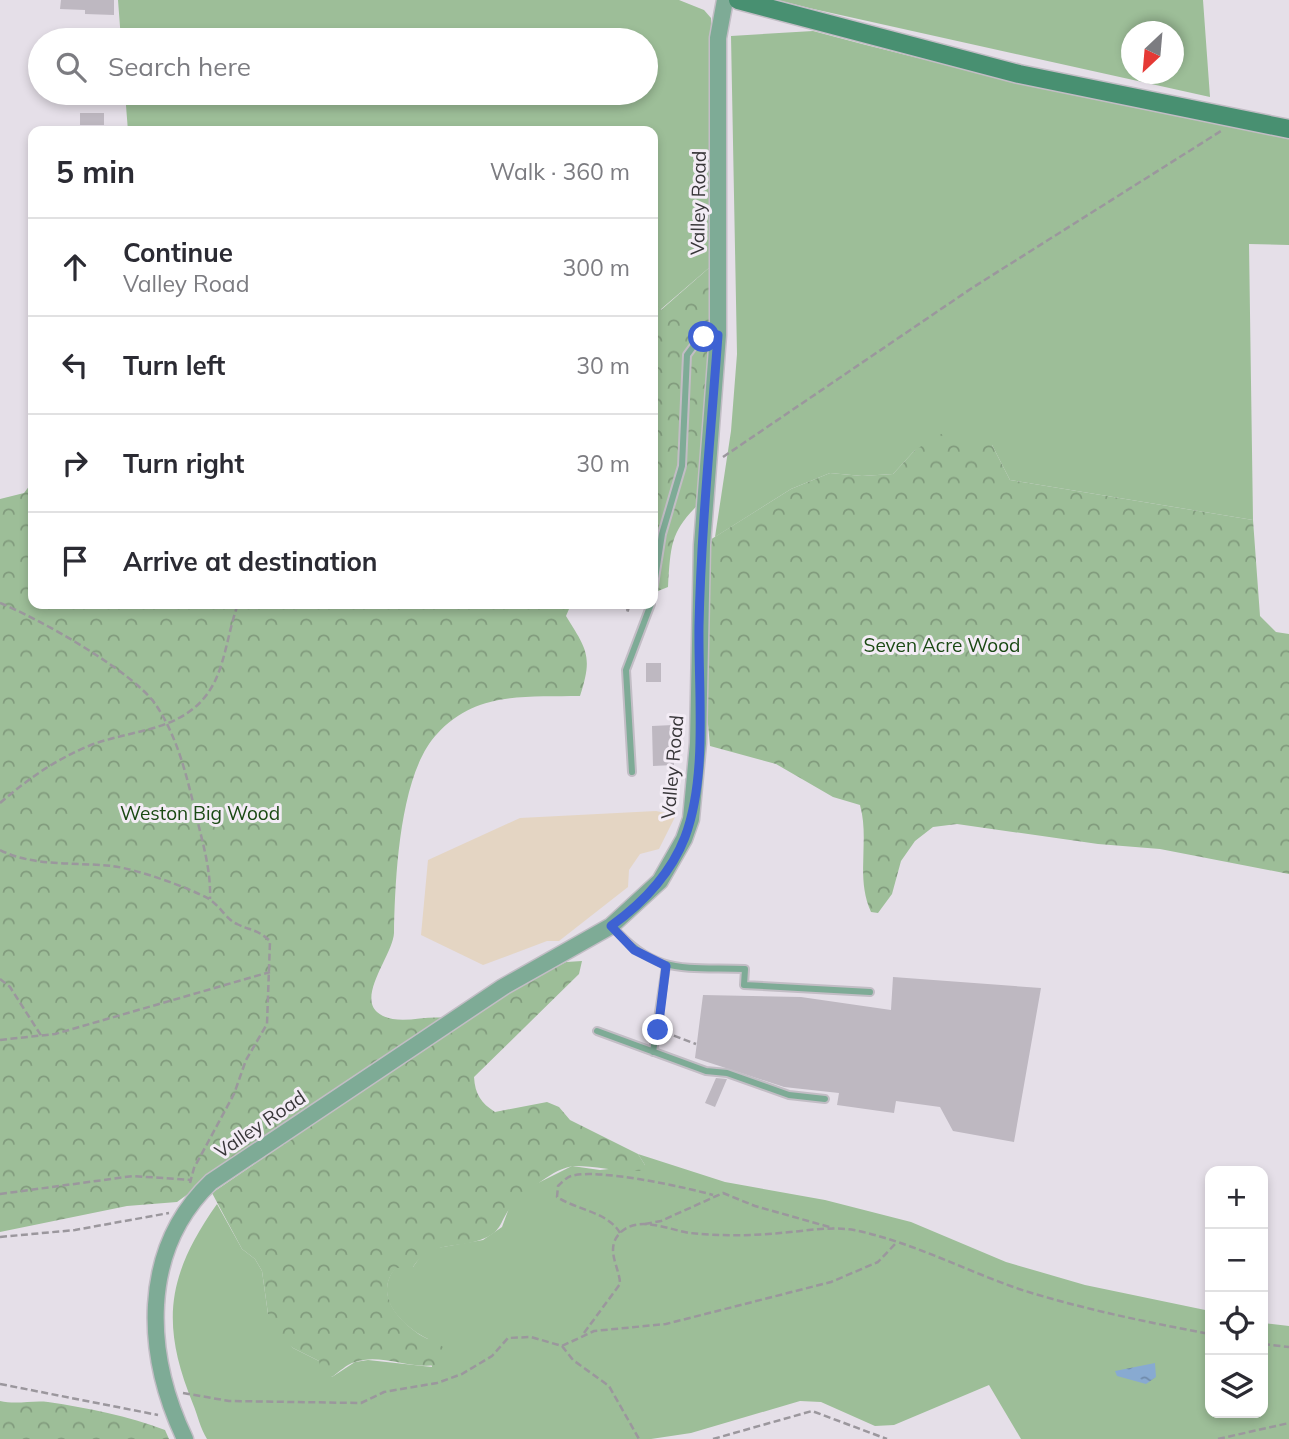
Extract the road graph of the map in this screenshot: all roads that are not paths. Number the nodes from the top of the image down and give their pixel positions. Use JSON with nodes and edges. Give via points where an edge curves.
{"nodes":[{"id":1,"x":726,"y":0,"type":"edge"},
{"id":2,"x":738,"y":0,"type":"edge"},
{"id":3,"x":1289,"y":129,"type":"edge"},
{"id":4,"x":718,"y":335,"type":"junction"},
{"id":5,"x":658,"y":559,"type":"edge"},
{"id":6,"x":650,"y":609,"type":"edge"},
{"id":7,"x":632,"y":772,"type":"dead end"},
{"id":8,"x":611,"y":926,"type":"junction"},
{"id":9,"x":666,"y":966,"type":"junction"},
{"id":10,"x":870,"y":992,"type":"dead end"},
{"id":11,"x":597,"y":1031,"type":"dead end"},
{"id":12,"x":653,"y":1052,"type":"junction"},
{"id":13,"x":825,"y":1099,"type":"dead end"},
{"id":14,"x":185,"y":1439,"type":"edge"}],
"edges":[{"from":1,"to":4,"type":"street","name":"Valley Road","via":[[718,38]]},
{"from":2,"to":3,"type":"main road","via":[[1019,74]]},
{"from":4,"to":5,"type":"lane","via":[[698,340],[687,355],[682,466]]},
{"from":4,"to":8,"type":"street","name":"Valley Road","via":[[691,819],[660,881]]},
{"from":6,"to":7,"type":"lane","via":[[626,670]]},
{"from":8,"to":9,"type":"lane","via":[[634,950]]},
{"from":8,"to":14,"type":"street","name":"Valley Road","via":[[503,987],[362,1080],[211,1182],[185,1207],[166,1250],[155,1301],[157,1353]]},
{"from":9,"to":10,"type":"lane","via":[[745,969],[744,985]]},
{"from":9,"to":12,"type":"lane"},
{"from":11,"to":12,"type":"lane"},
{"from":12,"to":13,"type":"lane","via":[[789,1095]]}]}
